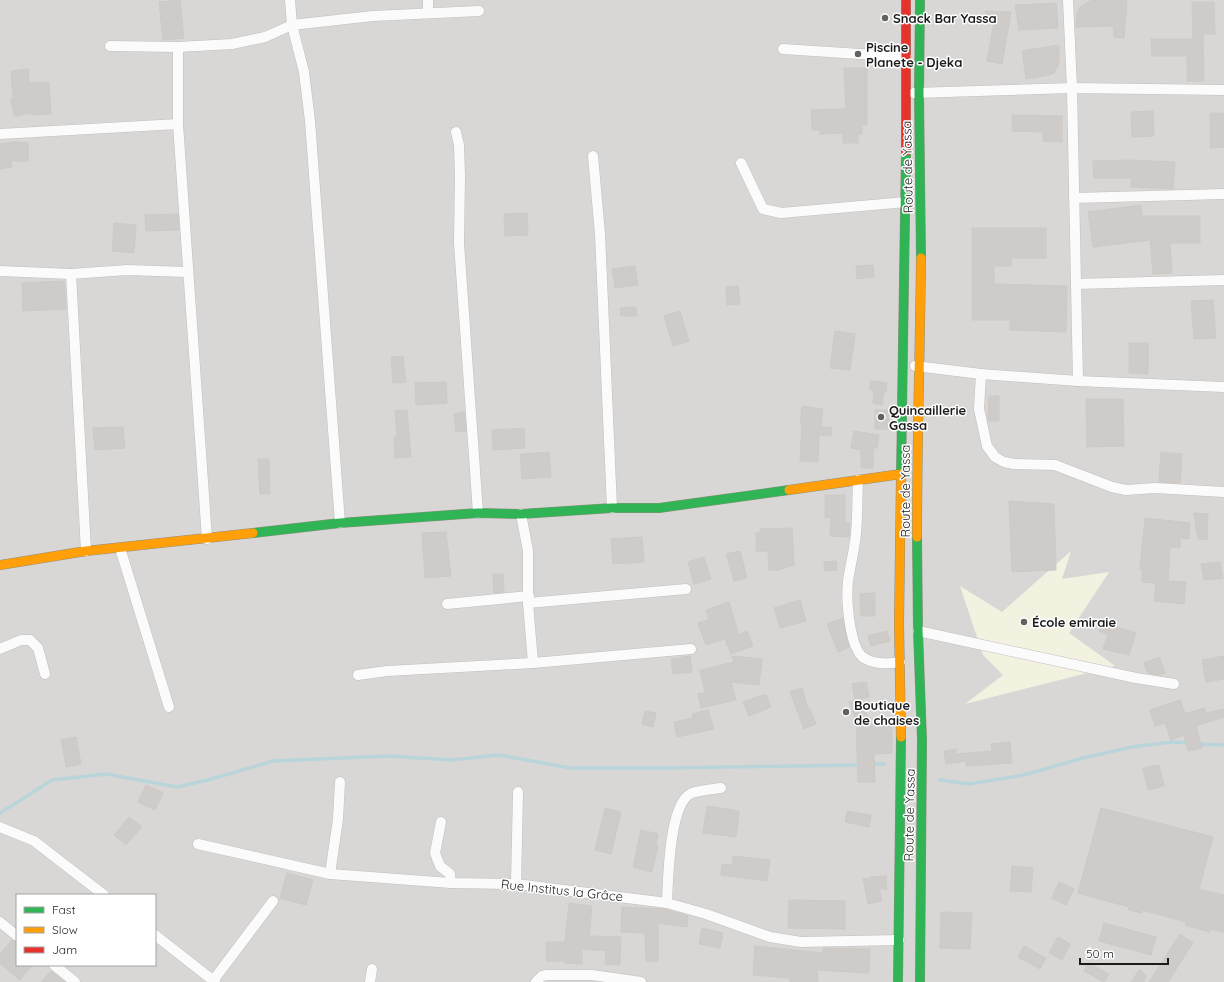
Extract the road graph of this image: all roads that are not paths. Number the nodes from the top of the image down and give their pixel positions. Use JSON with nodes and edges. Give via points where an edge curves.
{"nodes":[{"id":1,"x":290,"y":0,"type":"edge"},
{"id":2,"x":428,"y":0,"type":"edge"},
{"id":3,"x":906,"y":0,"type":"edge"},
{"id":4,"x":920,"y":0,"type":"edge"},
{"id":5,"x":1068,"y":0,"type":"edge"},
{"id":6,"x":478,"y":11,"type":"dead end"},
{"id":7,"x":428,"y":12,"type":"junction"},
{"id":8,"x":292,"y":25,"type":"junction"},
{"id":9,"x":110,"y":46,"type":"dead end"},
{"id":10,"x":178,"y":47,"type":"junction"},
{"id":11,"x":783,"y":49,"type":"dead end"},
{"id":12,"x":906,"y":57,"type":"junction"},
{"id":13,"x":1072,"y":88,"type":"junction"},
{"id":14,"x":1224,"y":90,"type":"edge"},
{"id":15,"x":919,"y":93,"type":"junction"},
{"id":16,"x":906,"y":94,"type":"junction"},
{"id":17,"x":178,"y":124,"type":"junction"},
{"id":18,"x":456,"y":132,"type":"dead end"},
{"id":19,"x":0,"y":134,"type":"edge"},
{"id":20,"x":593,"y":156,"type":"dead end"},
{"id":21,"x":741,"y":163,"type":"dead end"},
{"id":22,"x":1224,"y":194,"type":"edge"},
{"id":23,"x":1074,"y":198,"type":"junction"},
{"id":24,"x":906,"y":202,"type":"junction"},
{"id":25,"x":0,"y":271,"type":"edge"},
{"id":26,"x":187,"y":272,"type":"junction"},
{"id":27,"x":70,"y":274,"type":"junction"},
{"id":28,"x":1224,"y":280,"type":"edge"},
{"id":29,"x":1076,"y":284,"type":"junction"},
{"id":30,"x":903,"y":365,"type":"junction"},
{"id":31,"x":920,"y":366,"type":"junction"},
{"id":32,"x":981,"y":374,"type":"junction"},
{"id":33,"x":1078,"y":381,"type":"junction"},
{"id":34,"x":1224,"y":387,"type":"edge"},
{"id":35,"x":901,"y":474,"type":"junction"},
{"id":36,"x":858,"y":480,"type":"junction"},
{"id":37,"x":1224,"y":492,"type":"edge"},
{"id":38,"x":612,"y":508,"type":"junction"},
{"id":39,"x":478,"y":513,"type":"junction"},
{"id":40,"x":521,"y":514,"type":"junction"},
{"id":41,"x":340,"y":523,"type":"junction"},
{"id":42,"x":207,"y":539,"type":"junction"},
{"id":43,"x":120,"y":548,"type":"junction"},
{"id":44,"x":86,"y":551,"type":"junction"},
{"id":45,"x":0,"y":565,"type":"edge"},
{"id":46,"x":686,"y":589,"type":"dead end"},
{"id":47,"x":529,"y":599,"type":"junction"},
{"id":48,"x":448,"y":604,"type":"dead end"},
{"id":49,"x":918,"y":630,"type":"junction"},
{"id":50,"x":0,"y":649,"type":"edge"},
{"id":51,"x":690,"y":649,"type":"dead end"},
{"id":52,"x":900,"y":662,"type":"junction"},
{"id":53,"x":533,"y":663,"type":"junction"},
{"id":54,"x":45,"y":674,"type":"dead end"},
{"id":55,"x":358,"y":675,"type":"dead end"},
{"id":56,"x":1174,"y":684,"type":"dead end"},
{"id":57,"x":169,"y":707,"type":"dead end"},
{"id":58,"x":340,"y":782,"type":"dead end"},
{"id":59,"x":720,"y":788,"type":"dead end"},
{"id":60,"x":518,"y":792,"type":"dead end"},
{"id":61,"x":440,"y":822,"type":"dead end"},
{"id":62,"x":0,"y":827,"type":"edge"},
{"id":63,"x":198,"y":844,"type":"dead end"},
{"id":64,"x":330,"y":874,"type":"junction"},
{"id":65,"x":451,"y":883,"type":"junction"},
{"id":66,"x":516,"y":884,"type":"junction"},
{"id":67,"x":103,"y":894,"type":"edge"},
{"id":68,"x":273,"y":901,"type":"dead end"},
{"id":69,"x":667,"y":903,"type":"junction"},
{"id":70,"x":0,"y":922,"type":"edge"},
{"id":71,"x":16,"y":935,"type":"edge"},
{"id":72,"x":156,"y":936,"type":"edge"},
{"id":73,"x":899,"y":940,"type":"junction"},
{"id":74,"x":55,"y":966,"type":"edge"},
{"id":75,"x":372,"y":969,"type":"dead end"},
{"id":76,"x":75,"y":982,"type":"edge"},
{"id":77,"x":214,"y":982,"type":"edge"},
{"id":78,"x":370,"y":982,"type":"edge"},
{"id":79,"x":536,"y":982,"type":"edge"},
{"id":80,"x":641,"y":982,"type":"edge"},
{"id":81,"x":898,"y":982,"type":"edge"},
{"id":82,"x":920,"y":982,"type":"edge"}],
"edges":[{"from":1,"to":8,"type":"street"},
{"from":2,"to":7,"type":"street"},
{"from":3,"to":12,"type":"main road","name":"Route de Yassa"},
{"from":4,"to":15,"type":"main road","name":"Route de Yassa"},
{"from":5,"to":13,"type":"street"},
{"from":6,"to":7,"type":"street"},
{"from":7,"to":8,"type":"street"},
{"from":8,"to":10,"type":"street","via":[[265,37],[232,44]]},
{"from":8,"to":41,"type":"street","via":[[304,72],[310,121]]},
{"from":9,"to":10,"type":"street"},
{"from":10,"to":17,"type":"street"},
{"from":11,"to":12,"type":"street"},
{"from":12,"to":16,"type":"main road","name":"Route de Yassa"},
{"from":13,"to":14,"type":"street"},
{"from":13,"to":15,"type":"street"},
{"from":13,"to":23,"type":"street"},
{"from":15,"to":16,"type":"street"},
{"from":15,"to":31,"type":"main road","name":"Route de Yassa"},
{"from":16,"to":24,"type":"main road","name":"Route de Yassa"},
{"from":17,"to":19,"type":"street"},
{"from":17,"to":26,"type":"street"},
{"from":18,"to":39,"type":"street","via":[[460,175],[459,244]]},
{"from":20,"to":38,"type":"street","via":[[600,234]]},
{"from":21,"to":24,"type":"street","via":[[763,208],[780,213]]},
{"from":22,"to":23,"type":"street"},
{"from":23,"to":29,"type":"street"},
{"from":24,"to":30,"type":"main road","name":"Route de Yassa"},
{"from":25,"to":27,"type":"street"},
{"from":26,"to":27,"type":"street","via":[[127,270]]},
{"from":26,"to":42,"type":"street"},
{"from":27,"to":44,"type":"street"},
{"from":28,"to":29,"type":"street"},
{"from":29,"to":33,"type":"street"},
{"from":30,"to":31,"type":"street"},
{"from":30,"to":35,"type":"main road","name":"Route de Yassa"},
{"from":31,"to":32,"type":"street"},
{"from":31,"to":49,"type":"main road","name":"Route de Yassa","via":[[917,468]]},
{"from":32,"to":33,"type":"street"},
{"from":32,"to":37,"type":"street","via":[[979,409],[987,446],[1000,460],[1014,464],[1055,465],[1126,490],[1155,488]]},
{"from":33,"to":34,"type":"street"},
{"from":35,"to":36,"type":"main road"},
{"from":35,"to":52,"type":"main road","name":"Route de Yassa"},
{"from":36,"to":38,"type":"main road","via":[[659,508]]},
{"from":36,"to":52,"type":"street","via":[[855,540],[848,583],[849,615],[854,642],[864,658],[892,664]]},
{"from":38,"to":40,"type":"main road"},
{"from":39,"to":40,"type":"main road"},
{"from":39,"to":41,"type":"main road"},
{"from":40,"to":47,"type":"street","via":[[528,551]]},
{"from":41,"to":42,"type":"main road"},
{"from":42,"to":43,"type":"main road"},
{"from":43,"to":44,"type":"main road"},
{"from":43,"to":57,"type":"street"},
{"from":44,"to":45,"type":"main road"},
{"from":46,"to":47,"type":"street"},
{"from":47,"to":48,"type":"street"},
{"from":47,"to":53,"type":"street"},
{"from":49,"to":56,"type":"street"},
{"from":49,"to":82,"type":"main road","name":"Route de Yassa","via":[[922,740]]},
{"from":50,"to":54,"type":"street","via":[[21,640],[30,640],[38,648]]},
{"from":51,"to":53,"type":"street"},
{"from":52,"to":73,"type":"main road","name":"Route de Yassa"},
{"from":53,"to":55,"type":"street","via":[[387,671]]},
{"from":58,"to":64,"type":"street","via":[[338,820]]},
{"from":59,"to":69,"type":"street","via":[[691,794],[681,804],[670,852]]},
{"from":60,"to":66,"type":"street"},
{"from":61,"to":65,"type":"street","via":[[435,853],[440,866],[450,874]]},
{"from":62,"to":67,"type":"street","via":[[34,841]]},
{"from":63,"to":64,"type":"street","name":"Rue Institus la Grâce"},
{"from":64,"to":65,"type":"street","name":"Rue Institus la Grâce"},
{"from":65,"to":66,"type":"street","name":"Rue Institus la Grâce"},
{"from":66,"to":69,"type":"street","name":"Rue Institus la Grâce"},
{"from":68,"to":77,"type":"street"},
{"from":69,"to":73,"type":"street","name":"Rue Institus la Grâce","via":[[770,937],[801,942]]},
{"from":70,"to":71,"type":"street"},
{"from":72,"to":77,"type":"street"},
{"from":73,"to":81,"type":"main road","name":"Route de Yassa"},
{"from":74,"to":76,"type":"street"},
{"from":75,"to":78,"type":"street"},
{"from":79,"to":80,"type":"street","via":[[542,976],[592,975]]}]}
